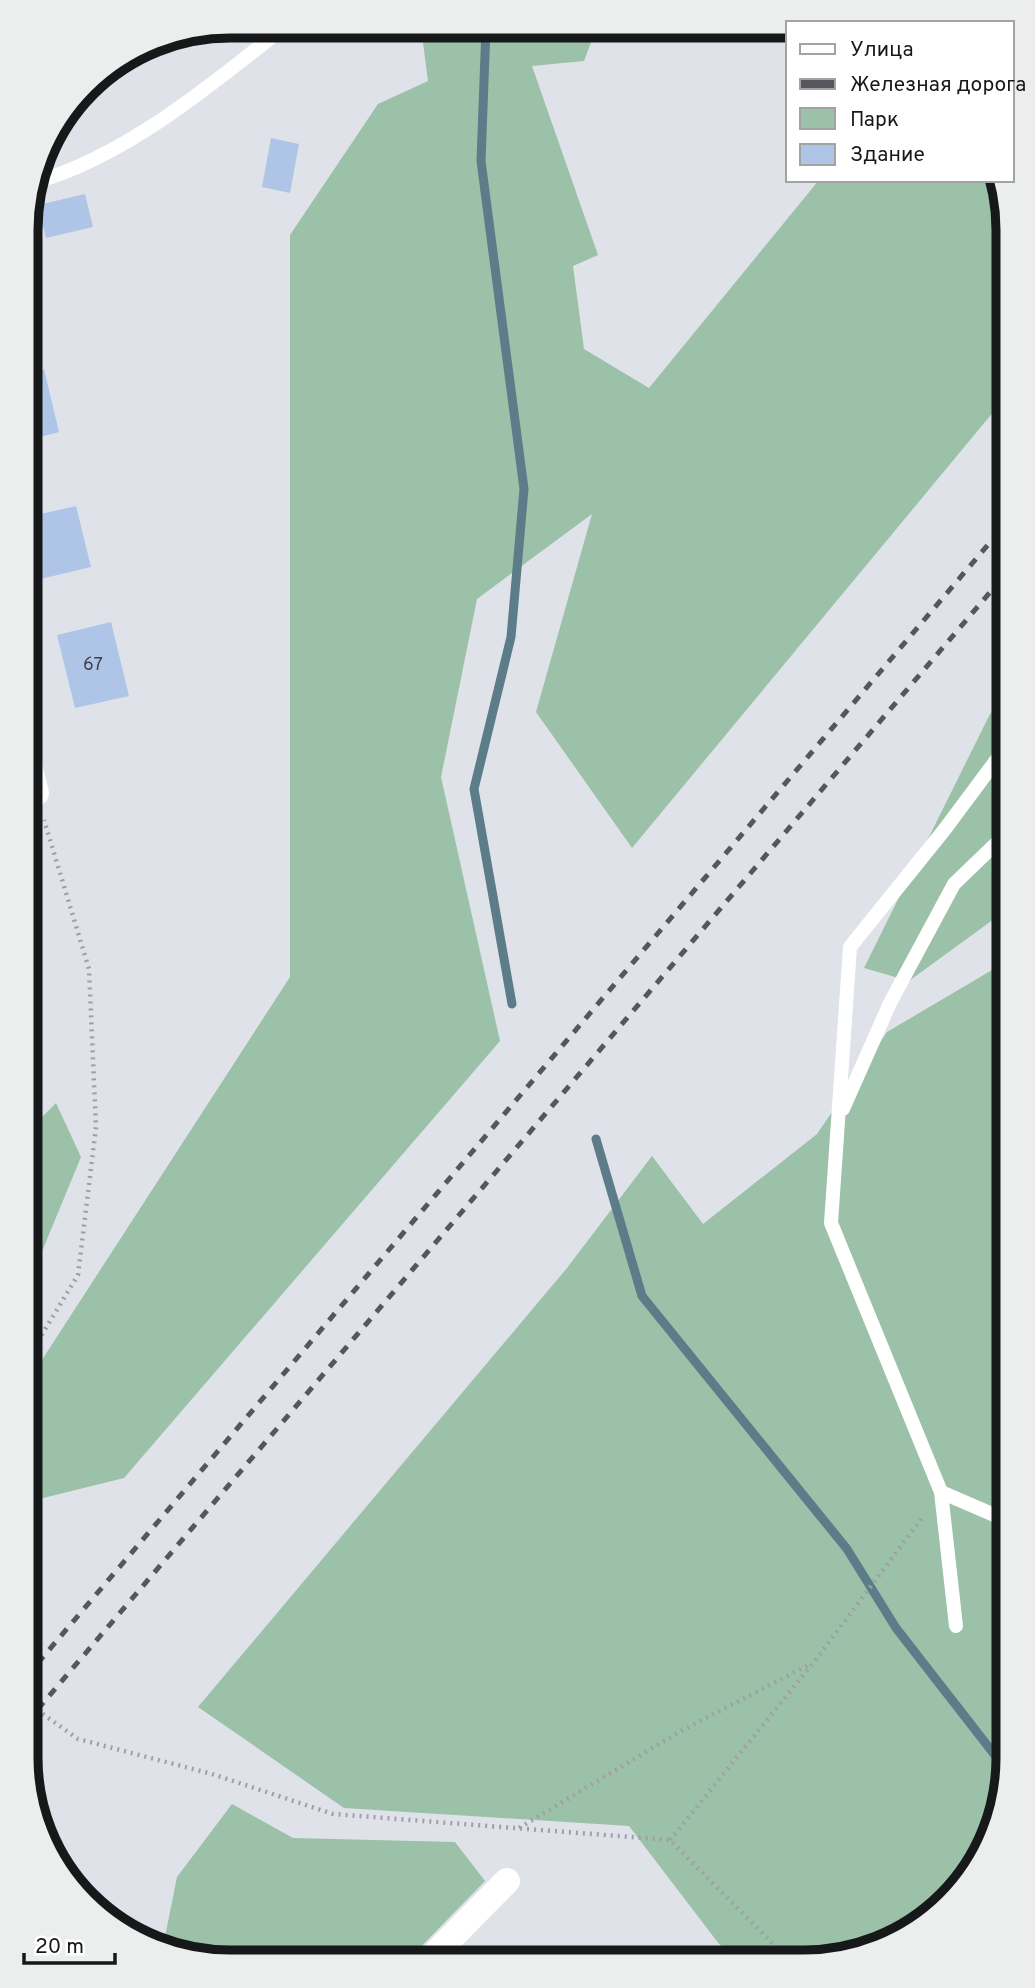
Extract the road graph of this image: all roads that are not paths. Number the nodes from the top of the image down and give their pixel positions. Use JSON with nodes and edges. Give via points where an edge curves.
{"nodes":[{"id":1,"x":269,"y":39,"type":"edge"},
{"id":2,"x":46,"y":179,"type":"edge"},
{"id":3,"x":996,"y":760,"type":"edge"},
{"id":4,"x":996,"y":843,"type":"edge"},
{"id":5,"x":838,"y":1119,"type":"junction"},
{"id":6,"x":941,"y":1492,"type":"junction"},
{"id":7,"x":996,"y":1516,"type":"edge"},
{"id":8,"x":956,"y":1626,"type":"dead end"},
{"id":9,"x":507,"y":1881,"type":"dead end"},
{"id":10,"x":439,"y":1950,"type":"edge"}],
"edges":[{"from":1,"to":2,"type":"lane","via":[[173,113],[70,173]]},
{"from":3,"to":5,"type":"lane","via":[[850,947]]},
{"from":4,"to":5,"type":"lane","via":[[954,884],[890,1003]]},
{"from":5,"to":6,"type":"lane","via":[[831,1223]]},
{"from":6,"to":7,"type":"lane"},
{"from":6,"to":8,"type":"lane"},
{"from":9,"to":10,"type":"street"}]}
